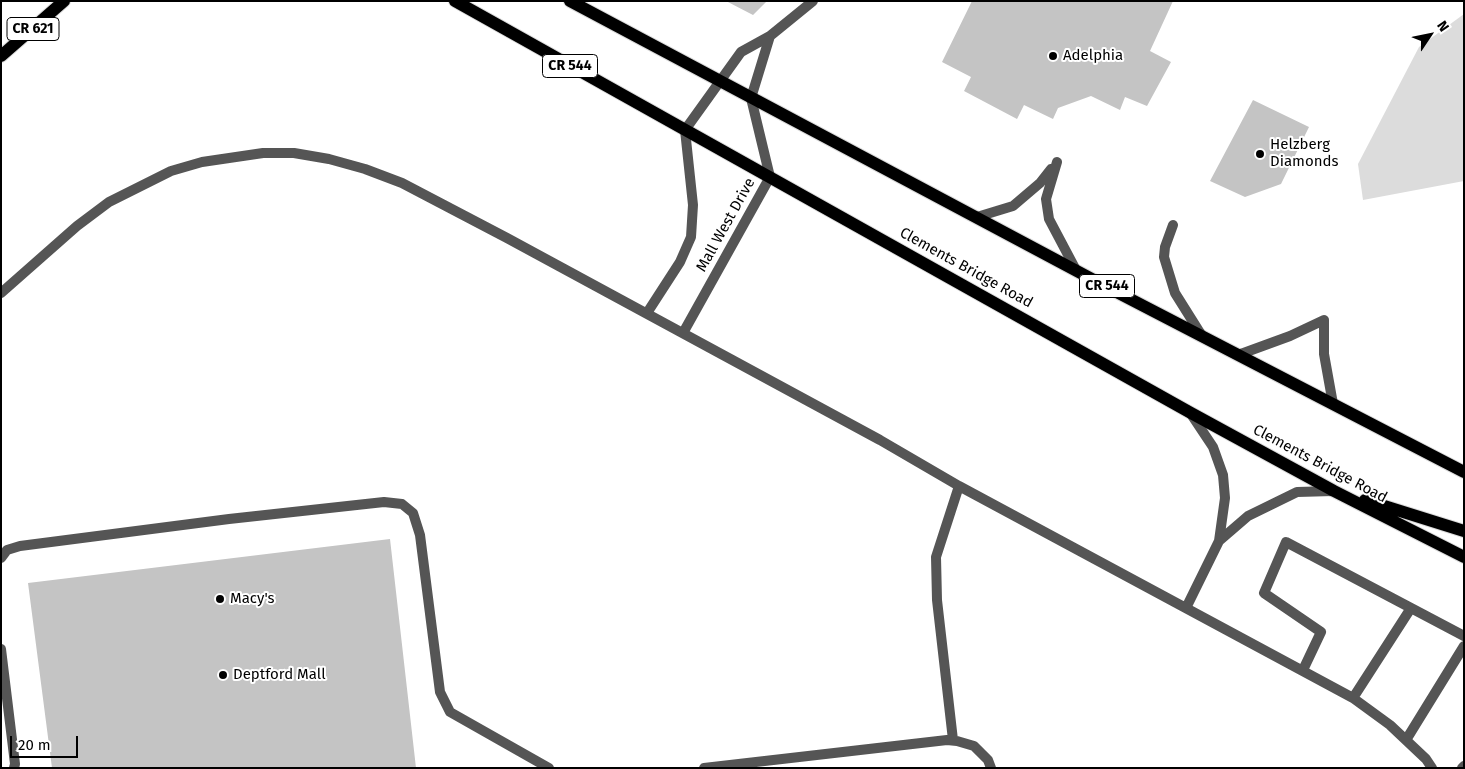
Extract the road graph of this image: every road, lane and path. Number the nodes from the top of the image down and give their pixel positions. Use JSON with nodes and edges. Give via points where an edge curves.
{"nodes":[{"id":1,"x":64,"y":1,"type":"edge"},
{"id":2,"x":455,"y":1,"type":"edge"},
{"id":3,"x":813,"y":1,"type":"edge"},
{"id":4,"x":576,"y":3,"type":"edge"},
{"id":5,"x":770,"y":36,"type":"junction"},
{"id":6,"x":1,"y":56,"type":"edge"},
{"id":7,"x":720,"y":81,"type":"junction"},
{"id":8,"x":751,"y":98,"type":"junction"},
{"id":9,"x":685,"y":130,"type":"junction"},
{"id":10,"x":770,"y":177,"type":"junction"},
{"id":11,"x":977,"y":217,"type":"junction"},
{"id":12,"x":1173,"y":224,"type":"dead end"},
{"id":13,"x":1076,"y":270,"type":"junction"},
{"id":14,"x":1,"y":293,"type":"edge"},
{"id":15,"x":647,"y":313,"type":"junction"},
{"id":16,"x":683,"y":333,"type":"junction"},
{"id":17,"x":1202,"y":336,"type":"junction"},
{"id":18,"x":1238,"y":355,"type":"junction"},
{"id":19,"x":1333,"y":404,"type":"junction"},
{"id":20,"x":1191,"y":413,"type":"junction"},
{"id":21,"x":1464,"y":472,"type":"edge"},
{"id":22,"x":959,"y":486,"type":"junction"},
{"id":23,"x":1334,"y":491,"type":"junction"},
{"id":24,"x":1464,"y":531,"type":"edge"},
{"id":25,"x":1219,"y":541,"type":"junction"},
{"id":26,"x":1464,"y":557,"type":"edge"},
{"id":27,"x":1,"y":558,"type":"edge"},
{"id":28,"x":1186,"y":608,"type":"junction"},
{"id":29,"x":1411,"y":608,"type":"junction"},
{"id":30,"x":1464,"y":636,"type":"edge"},
{"id":31,"x":1464,"y":646,"type":"edge"},
{"id":32,"x":1,"y":649,"type":"edge"},
{"id":33,"x":1302,"y":670,"type":"junction"},
{"id":34,"x":1353,"y":698,"type":"junction"},
{"id":35,"x":954,"y":740,"type":"junction"},
{"id":36,"x":1406,"y":740,"type":"junction"},
{"id":37,"x":14,"y":768,"type":"edge"},
{"id":38,"x":549,"y":768,"type":"edge"},
{"id":39,"x":704,"y":768,"type":"edge"},
{"id":40,"x":991,"y":768,"type":"edge"},
{"id":41,"x":1432,"y":768,"type":"edge"}],
"edges":[{"from":1,"to":6,"type":"main road","number":"CR 621"},
{"from":2,"to":9,"type":"main road","name":"Clements Bridge Road","number":"CR 544"},
{"from":3,"to":5,"type":"lane"},
{"from":4,"to":7,"type":"main road","number":"CR 544"},
{"from":5,"to":7,"type":"lane","via":[[741,52]]},
{"from":5,"to":8,"type":"lane"},
{"from":7,"to":8,"type":"main road","number":"CR 544"},
{"from":7,"to":9,"type":"lane"},
{"from":8,"to":10,"type":"lane","name":"Mall West Drive"},
{"from":8,"to":11,"type":"main road","number":"CR 544"},
{"from":9,"to":10,"type":"main road","name":"Clements Bridge Road","number":"CR 544"},
{"from":9,"to":15,"type":"lane","name":"Mall West Drive","via":[[693,205],[691,238],[680,262]]},
{"from":10,"to":16,"type":"lane","name":"Mall West Drive"},
{"from":10,"to":20,"type":"main road","name":"Clements Bridge Road","number":"CR 544"},
{"from":11,"to":13,"type":"main road","number":"CR 544"},
{"from":11,"to":13,"type":"lane","via":[[1013,206],[1040,183],[1057,162],[1046,199],[1049,219]]},
{"from":12,"to":17,"type":"lane","via":[[1164,257],[1175,293]]},
{"from":13,"to":17,"type":"main road","number":"CR 544"},
{"from":14,"to":15,"type":"lane","via":[[109,202],[171,171],[202,162],[262,153],[294,153],[365,169],[402,183]]},
{"from":15,"to":16,"type":"lane"},
{"from":16,"to":22,"type":"lane"},
{"from":17,"to":18,"type":"main road","number":"CR 544"},
{"from":18,"to":19,"type":"main road","number":"CR 544"},
{"from":18,"to":19,"type":"lane","via":[[1324,320],[1324,354]]},
{"from":19,"to":21,"type":"main road","number":"CR 544"},
{"from":20,"to":23,"type":"main road","name":"Clements Bridge Road","number":"CR 544"},
{"from":20,"to":25,"type":"lane","via":[[1213,447],[1223,474],[1225,498]]},
{"from":22,"to":28,"type":"lane"},
{"from":22,"to":35,"type":"lane","via":[[936,557],[937,600]]},
{"from":23,"to":24,"type":"main road"},
{"from":23,"to":25,"type":"lane","via":[[1297,492],[1248,516]]},
{"from":23,"to":26,"type":"main road","name":"Clements Bridge Road","number":"CR 544"},
{"from":25,"to":28,"type":"lane"},
{"from":27,"to":38,"type":"lane","via":[[8,550],[20,546],[229,519],[376,503],[402,504],[413,514],[420,536],[440,692],[450,712]]},
{"from":28,"to":33,"type":"lane"},
{"from":29,"to":30,"type":"lane"},
{"from":29,"to":33,"type":"lane","via":[[1286,542],[1264,593],[1321,632]]},
{"from":29,"to":34,"type":"lane"},
{"from":31,"to":36,"type":"lane"},
{"from":32,"to":37,"type":"lane"},
{"from":33,"to":34,"type":"lane"},
{"from":34,"to":36,"type":"lane"},
{"from":35,"to":39,"type":"lane"},
{"from":35,"to":40,"type":"lane","via":[[974,746],[988,760]]},
{"from":36,"to":41,"type":"lane"}]}
